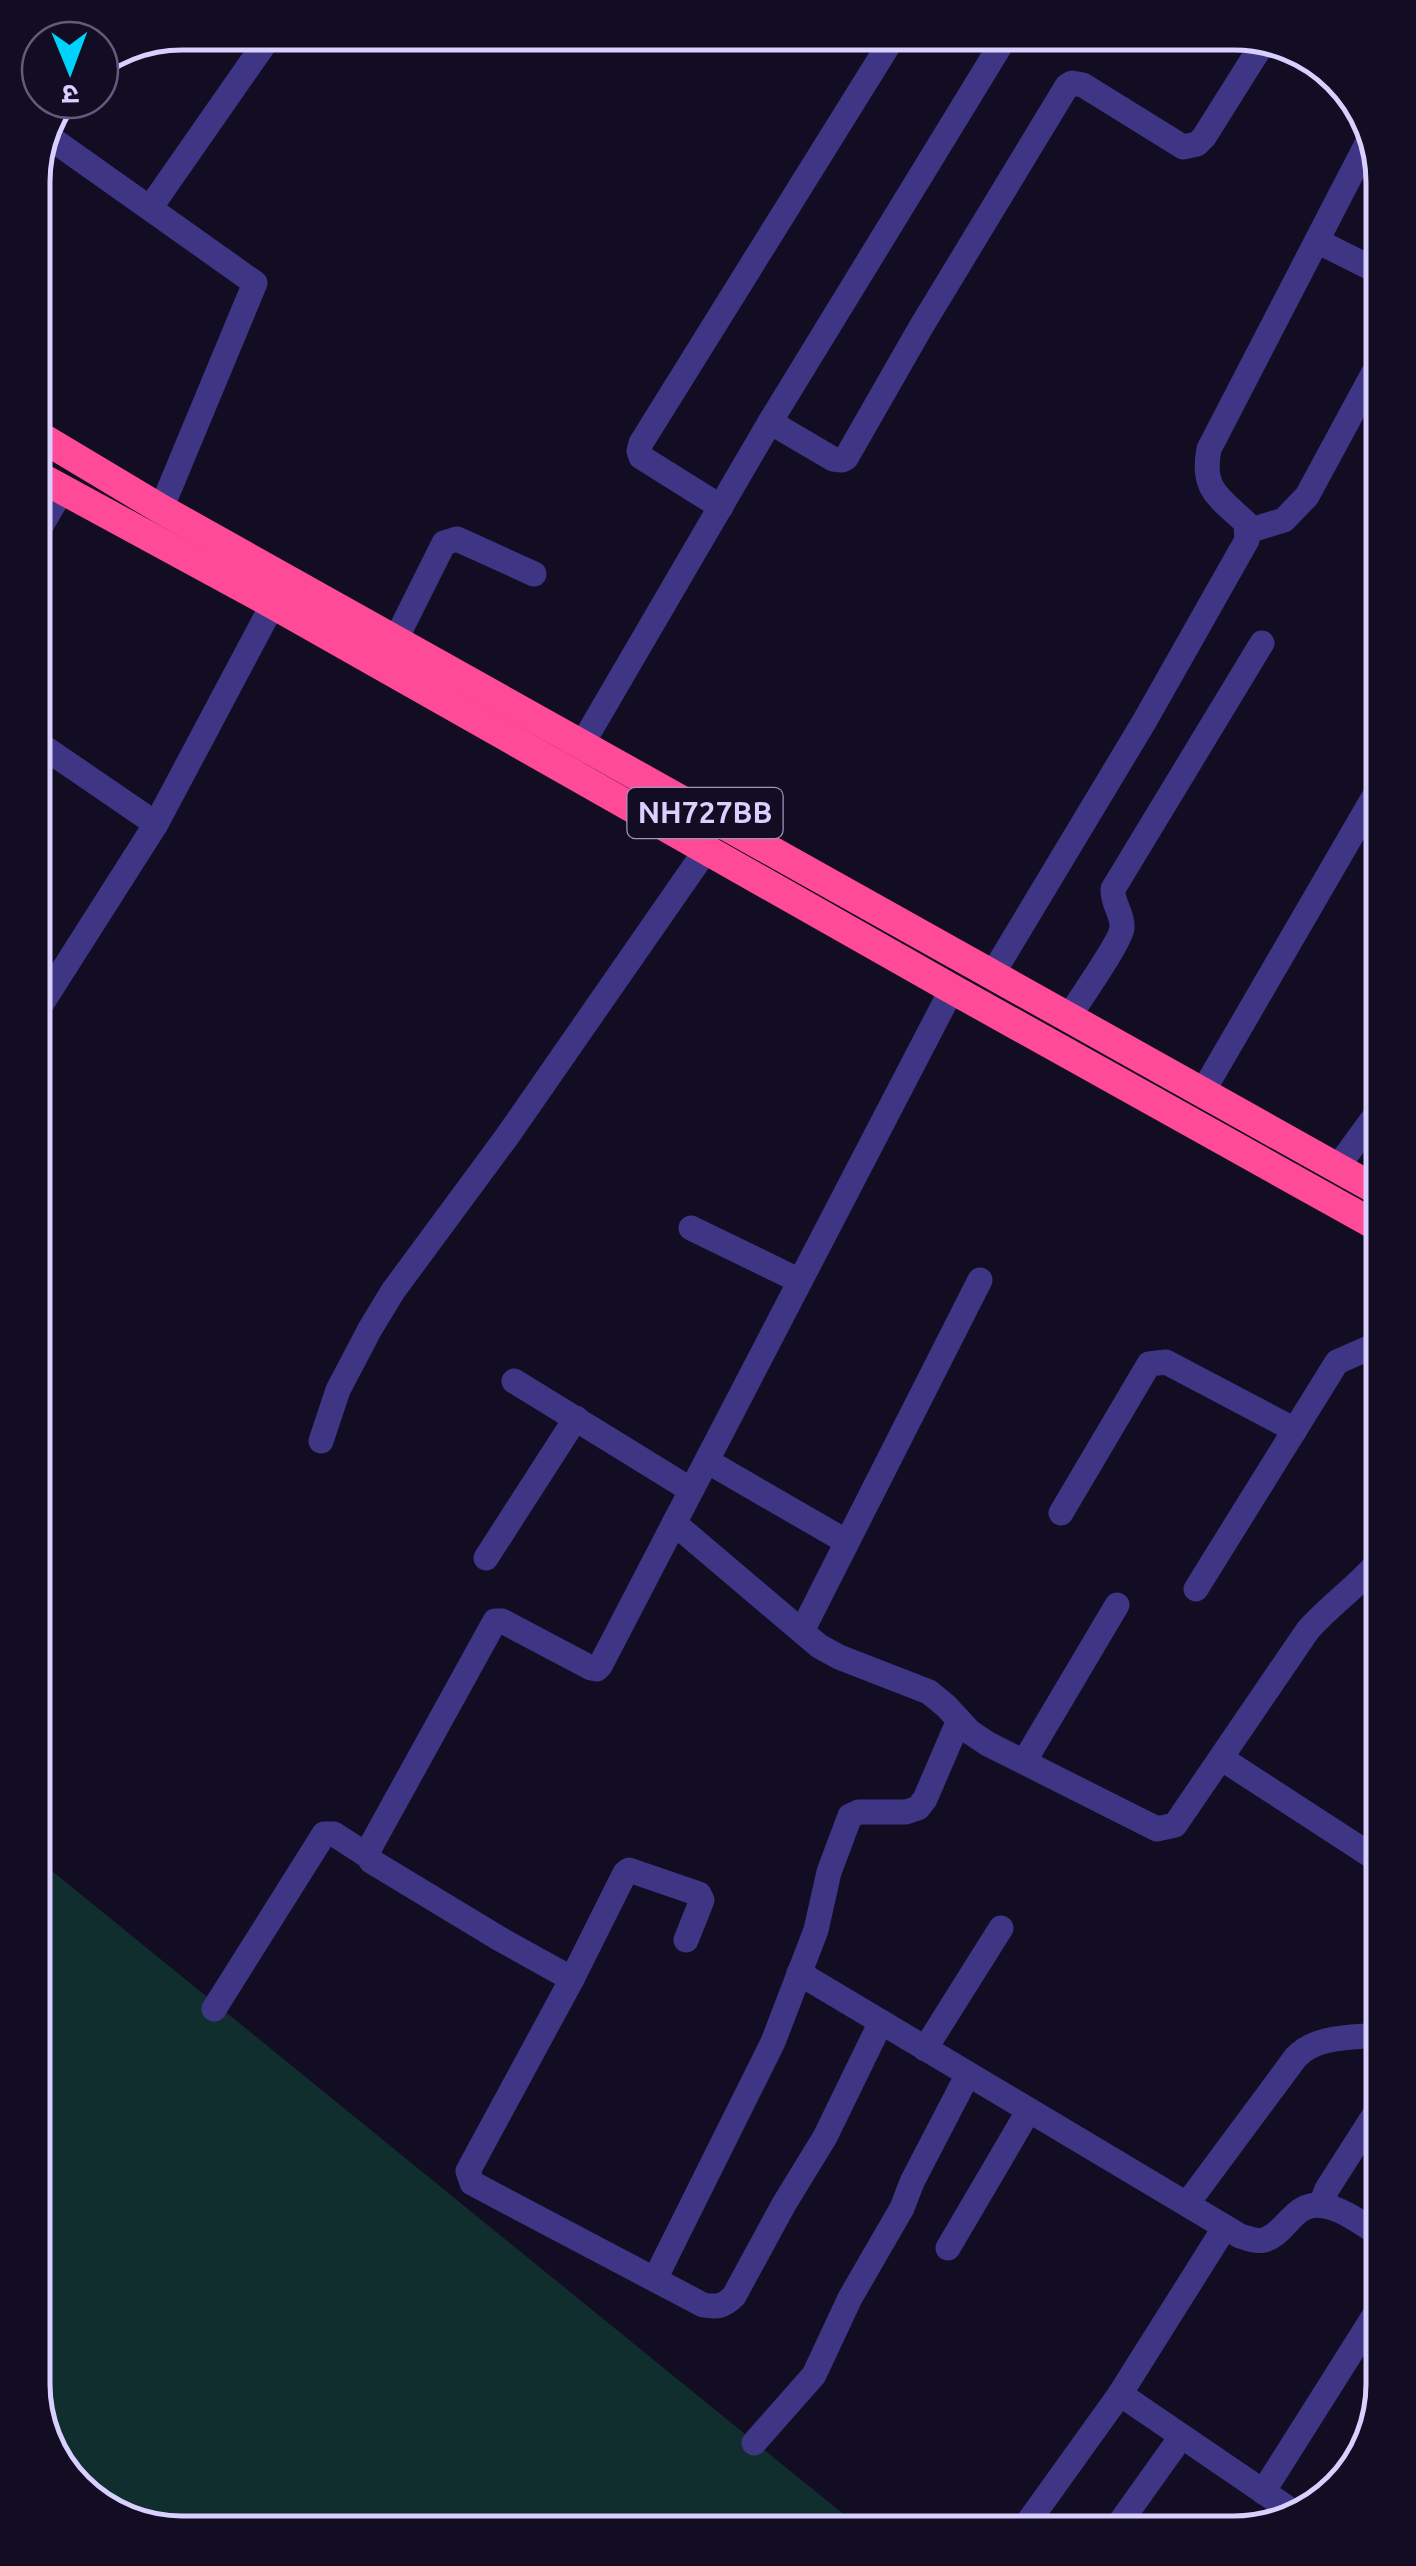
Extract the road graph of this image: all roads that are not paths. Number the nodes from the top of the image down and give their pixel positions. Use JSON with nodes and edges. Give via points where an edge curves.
{"nodes":[{"id":1,"x":260,"y":50,"type":"edge"},
{"id":2,"x":885,"y":50,"type":"edge"},
{"id":3,"x":998,"y":50,"type":"edge"},
{"id":4,"x":1257,"y":52,"type":"edge"},
{"id":5,"x":56,"y":142,"type":"edge"},
{"id":6,"x":1362,"y":153,"type":"edge"},
{"id":7,"x":150,"y":208,"type":"junction"},
{"id":8,"x":1317,"y":241,"type":"junction"},
{"id":9,"x":1366,"y":266,"type":"edge"},
{"id":10,"x":1366,"y":387,"type":"edge"},
{"id":11,"x":770,"y":422,"type":"junction"},
{"id":12,"x":50,"y":442,"type":"edge"},
{"id":13,"x":50,"y":483,"type":"edge"},
{"id":14,"x":62,"y":490,"type":"junction"},
{"id":15,"x":721,"y":507,"type":"junction"},
{"id":16,"x":162,"y":509,"type":"junction"},
{"id":17,"x":50,"y":510,"type":"edge"},
{"id":18,"x":1248,"y":531,"type":"junction"},
{"id":19,"x":534,"y":574,"type":"dead end"},
{"id":20,"x":273,"y":604,"type":"junction"},
{"id":21,"x":396,"y":639,"type":"junction"},
{"id":22,"x":1262,"y":643,"type":"dead end"},
{"id":23,"x":582,"y":744,"type":"junction"},
{"id":24,"x":50,"y":751,"type":"edge"},
{"id":25,"x":566,"y":771,"type":"junction"},
{"id":26,"x":1366,"y":811,"type":"edge"},
{"id":27,"x":156,"y":824,"type":"junction"},
{"id":28,"x":706,"y":850,"type":"junction"},
{"id":29,"x":992,"y":975,"type":"junction"},
{"id":30,"x":952,"y":989,"type":"junction"},
{"id":31,"x":50,"y":991,"type":"edge"},
{"id":32,"x":1068,"y":1018,"type":"junction"},
{"id":33,"x":1202,"y":1093,"type":"junction"},
{"id":34,"x":1366,"y":1128,"type":"edge"},
{"id":35,"x":1337,"y":1168,"type":"junction"},
{"id":36,"x":1366,"y":1184,"type":"edge"},
{"id":37,"x":1366,"y":1219,"type":"edge"},
{"id":38,"x":690,"y":1228,"type":"dead end"},
{"id":39,"x":800,"y":1280,"type":"junction"},
{"id":40,"x":980,"y":1280,"type":"dead end"},
{"id":41,"x":1366,"y":1349,"type":"edge"},
{"id":42,"x":514,"y":1380,"type":"dead end"},
{"id":43,"x":576,"y":1418,"type":"junction"},
{"id":44,"x":1295,"y":1430,"type":"junction"},
{"id":45,"x":320,"y":1441,"type":"dead end"},
{"id":46,"x":707,"y":1460,"type":"junction"},
{"id":47,"x":692,"y":1490,"type":"junction"},
{"id":48,"x":1060,"y":1513,"type":"dead end"},
{"id":49,"x":674,"y":1523,"type":"junction"},
{"id":50,"x":847,"y":1542,"type":"junction"},
{"id":51,"x":486,"y":1558,"type":"dead end"},
{"id":52,"x":1366,"y":1575,"type":"edge"},
{"id":53,"x":1196,"y":1589,"type":"dead end"},
{"id":54,"x":1117,"y":1604,"type":"dead end"},
{"id":55,"x":802,"y":1631,"type":"junction"},
{"id":56,"x":959,"y":1720,"type":"junction"},
{"id":57,"x":1220,"y":1758,"type":"junction"},
{"id":58,"x":1024,"y":1762,"type":"junction"},
{"id":59,"x":1366,"y":1853,"type":"edge"},
{"id":60,"x":368,"y":1856,"type":"junction"},
{"id":61,"x":1001,"y":1928,"type":"dead end"},
{"id":62,"x":686,"y":1940,"type":"dead end"},
{"id":63,"x":799,"y":1973,"type":"junction"},
{"id":64,"x":572,"y":1979,"type":"junction"},
{"id":65,"x":214,"y":2008,"type":"dead end"},
{"id":66,"x":880,"y":2022,"type":"junction"},
{"id":67,"x":1366,"y":2036,"type":"edge"},
{"id":68,"x":925,"y":2049,"type":"junction"},
{"id":69,"x":968,"y":2074,"type":"junction"},
{"id":70,"x":1029,"y":2110,"type":"junction"},
{"id":71,"x":1366,"y":2128,"type":"edge"},
{"id":72,"x":1187,"y":2204,"type":"junction"},
{"id":73,"x":1321,"y":2205,"type":"junction"},
{"id":74,"x":1225,"y":2227,"type":"junction"},
{"id":75,"x":1366,"y":2227,"type":"edge"},
{"id":76,"x":948,"y":2248,"type":"dead end"},
{"id":77,"x":655,"y":2279,"type":"junction"},
{"id":78,"x":1366,"y":2330,"type":"edge"},
{"id":79,"x":1120,"y":2394,"type":"junction"},
{"id":80,"x":1181,"y":2437,"type":"junction"},
{"id":81,"x":754,"y":2442,"type":"dead end"},
{"id":82,"x":1263,"y":2492,"type":"junction"},
{"id":83,"x":1284,"y":2506,"type":"edge"},
{"id":84,"x":1032,"y":2516,"type":"edge"},
{"id":85,"x":1125,"y":2516,"type":"edge"}],
"edges":[{"from":1,"to":7,"type":"street"},
{"from":2,"to":15,"type":"street","via":[[641,443],[641,457]]},
{"from":3,"to":11,"type":"street"},
{"from":4,"to":11,"type":"street","via":[[1204,137],[1190,147],[1083,85],[1067,86],[846,458],[837,461]]},
{"from":5,"to":7,"type":"street"},
{"from":6,"to":8,"type":"street"},
{"from":7,"to":16,"type":"street","via":[[255,283]]},
{"from":8,"to":9,"type":"street"},
{"from":8,"to":18,"type":"street","via":[[1209,449],[1208,482]]},
{"from":10,"to":18,"type":"street","via":[[1306,496],[1284,520]]},
{"from":11,"to":15,"type":"street"},
{"from":12,"to":16,"type":"highway","number":"NH727BB"},
{"from":13,"to":14,"type":"highway","number":"NH727BB"},
{"from":14,"to":17,"type":"street"},
{"from":14,"to":20,"type":"highway","number":"NH727BB"},
{"from":15,"to":23,"type":"street"},
{"from":16,"to":21,"type":"highway","number":"NH727BB"},
{"from":18,"to":29,"type":"street","via":[[1144,722]]},
{"from":19,"to":21,"type":"street","via":[[451,540]]},
{"from":20,"to":25,"type":"highway","number":"NH727BB"},
{"from":20,"to":27,"type":"street"},
{"from":21,"to":23,"type":"highway","number":"NH727BB"},
{"from":22,"to":32,"type":"street","via":[[1113,889],[1122,932]]},
{"from":23,"to":25,"type":"street"},
{"from":23,"to":29,"type":"highway","number":"NH727BB"},
{"from":24,"to":27,"type":"street"},
{"from":25,"to":28,"type":"highway","number":"NH727BB"},
{"from":26,"to":33,"type":"street"},
{"from":27,"to":31,"type":"street"},
{"from":28,"to":30,"type":"highway","number":"NH727BB"},
{"from":28,"to":45,"type":"street","via":[[394,1291],[338,1390]]},
{"from":29,"to":32,"type":"highway","number":"NH727BB"},
{"from":30,"to":37,"type":"highway","number":"NH727BB"},
{"from":30,"to":39,"type":"street"},
{"from":32,"to":33,"type":"highway","number":"NH727BB"},
{"from":33,"to":35,"type":"highway","number":"NH727BB"},
{"from":34,"to":35,"type":"street"},
{"from":35,"to":36,"type":"highway","number":"NH727BB"},
{"from":38,"to":39,"type":"street"},
{"from":39,"to":46,"type":"street"},
{"from":40,"to":50,"type":"street"},
{"from":41,"to":44,"type":"street","via":[[1337,1362]]},
{"from":42,"to":43,"type":"street"},
{"from":43,"to":47,"type":"street"},
{"from":43,"to":51,"type":"street"},
{"from":44,"to":48,"type":"street","via":[[1166,1362],[1149,1364]]},
{"from":44,"to":53,"type":"street"},
{"from":46,"to":47,"type":"street"},
{"from":46,"to":50,"type":"street"},
{"from":47,"to":49,"type":"street"},
{"from":49,"to":55,"type":"street"},
{"from":49,"to":60,"type":"street","via":[[597,1669],[502,1621],[491,1625]]},
{"from":50,"to":55,"type":"street"},
{"from":52,"to":57,"type":"street","via":[[1308,1630]]},
{"from":54,"to":58,"type":"street"},
{"from":55,"to":56,"type":"street","via":[[838,1656],[929,1692]]},
{"from":56,"to":58,"type":"street"},
{"from":56,"to":63,"type":"street","via":[[918,1808],[850,1816]]},
{"from":57,"to":58,"type":"street","via":[[1175,1825],[1164,1829]]},
{"from":57,"to":59,"type":"street"},
{"from":60,"to":64,"type":"street"},
{"from":60,"to":65,"type":"street","via":[[324,1834]]},
{"from":61,"to":68,"type":"street"},
{"from":62,"to":64,"type":"street","via":[[699,1894],[629,1870]]},
{"from":63,"to":66,"type":"street"},
{"from":63,"to":77,"type":"street"},
{"from":64,"to":77,"type":"street","via":[[469,2178]]},
{"from":66,"to":68,"type":"street"},
{"from":66,"to":77,"type":"street","via":[[825,2137],[734,2296],[718,2307],[702,2305]]},
{"from":67,"to":72,"type":"street","via":[[1306,2046]]},
{"from":68,"to":69,"type":"street"},
{"from":69,"to":70,"type":"street"},
{"from":69,"to":81,"type":"street","via":[[814,2375]]},
{"from":70,"to":72,"type":"street"},
{"from":70,"to":76,"type":"street"},
{"from":71,"to":73,"type":"street"},
{"from":72,"to":74,"type":"street"},
{"from":73,"to":74,"type":"street","via":[[1306,2206],[1266,2240]]},
{"from":73,"to":75,"type":"street"},
{"from":74,"to":79,"type":"street"},
{"from":78,"to":82,"type":"street"},
{"from":79,"to":80,"type":"street"},
{"from":79,"to":84,"type":"street"},
{"from":80,"to":82,"type":"street"},
{"from":80,"to":85,"type":"street"},
{"from":82,"to":83,"type":"street"}]}
